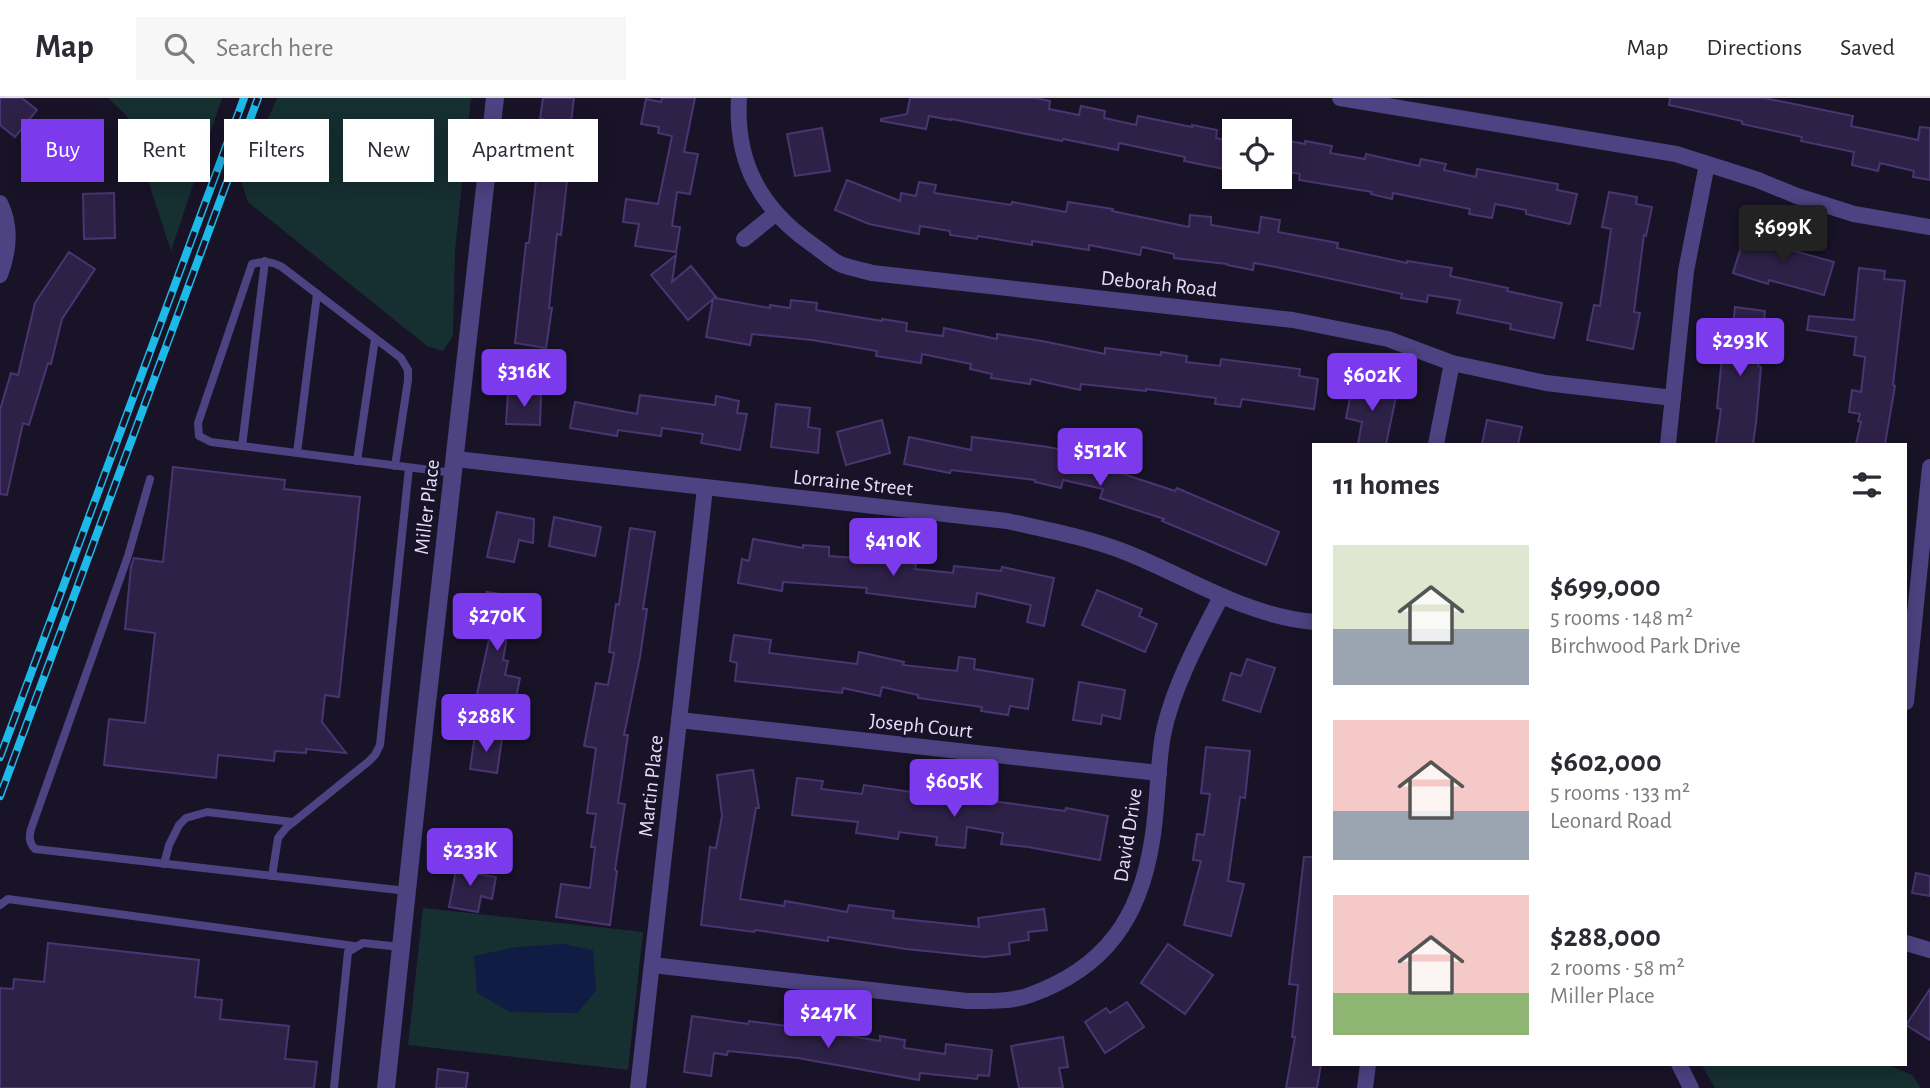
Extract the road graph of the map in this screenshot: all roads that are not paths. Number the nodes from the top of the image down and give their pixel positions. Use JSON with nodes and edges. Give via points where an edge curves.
{"nodes":[{"id":1,"x":495,"y":98,"type":"edge"},
{"id":2,"x":739,"y":98,"type":"edge"},
{"id":3,"x":1340,"y":98,"type":"edge"},
{"id":4,"x":1707,"y":164,"type":"junction"},
{"id":5,"x":0,"y":203,"type":"edge"},
{"id":6,"x":775,"y":214,"type":"junction"},
{"id":7,"x":1930,"y":227,"type":"edge"},
{"id":8,"x":744,"y":239,"type":"dead end"},
{"id":9,"x":265,"y":261,"type":"junction"},
{"id":10,"x":0,"y":275,"type":"edge"},
{"id":11,"x":317,"y":294,"type":"junction"},
{"id":12,"x":375,"y":339,"type":"junction"},
{"id":13,"x":1452,"y":363,"type":"junction"},
{"id":14,"x":1673,"y":398,"type":"junction"},
{"id":15,"x":1436,"y":443,"type":"edge"},
{"id":16,"x":1668,"y":443,"type":"edge"},
{"id":17,"x":242,"y":446,"type":"junction"},
{"id":18,"x":297,"y":453,"type":"junction"},
{"id":19,"x":357,"y":461,"type":"junction"},
{"id":20,"x":395,"y":466,"type":"junction"},
{"id":21,"x":455,"y":466,"type":"junction"},
{"id":22,"x":1930,"y":467,"type":"edge"},
{"id":23,"x":409,"y":468,"type":"junction"},
{"id":24,"x":150,"y":479,"type":"dead end"},
{"id":25,"x":705,"y":488,"type":"junction"},
{"id":26,"x":1221,"y":597,"type":"junction"},
{"id":27,"x":1924,"y":598,"type":"edge"},
{"id":28,"x":1312,"y":622,"type":"edge"},
{"id":29,"x":1907,"y":696,"type":"edge"},
{"id":30,"x":679,"y":720,"type":"junction"},
{"id":31,"x":1158,"y":773,"type":"junction"},
{"id":32,"x":293,"y":822,"type":"junction"},
{"id":33,"x":164,"y":863,"type":"junction"},
{"id":34,"x":272,"y":876,"type":"junction"},
{"id":35,"x":407,"y":891,"type":"junction"},
{"id":36,"x":0,"y":905,"type":"edge"},
{"id":37,"x":1907,"y":943,"type":"edge"},
{"id":38,"x":354,"y":946,"type":"junction"},
{"id":39,"x":401,"y":947,"type":"junction"},
{"id":40,"x":1930,"y":950,"type":"edge"},
{"id":41,"x":652,"y":965,"type":"junction"},
{"id":42,"x":1368,"y":1066,"type":"edge"},
{"id":43,"x":1680,"y":1066,"type":"edge"},
{"id":44,"x":334,"y":1088,"type":"edge"},
{"id":45,"x":386,"y":1088,"type":"edge"},
{"id":46,"x":638,"y":1088,"type":"edge"},
{"id":47,"x":1365,"y":1088,"type":"edge"},
{"id":48,"x":1691,"y":1088,"type":"edge"}],
"edges":[{"from":1,"to":21,"type":"street","name":"Miller Place"},
{"from":2,"to":6,"type":"street","name":"Deborah Road","via":[[748,167]]},
{"from":3,"to":4,"type":"street","via":[[1676,154]]},
{"from":4,"to":7,"type":"street","via":[[1854,214]]},
{"from":4,"to":14,"type":"street","via":[[1686,271]]},
{"from":5,"to":10,"type":"street","via":[[9,236]]},
{"from":6,"to":8,"type":"street"},
{"from":6,"to":13,"type":"street","name":"Deborah Road","via":[[839,264],[872,272],[1293,320],[1388,340]]},
{"from":9,"to":11,"type":"lane","via":[[282,267]]},
{"from":9,"to":17,"type":"lane"},
{"from":9,"to":17,"type":"lane","via":[[253,264],[198,423],[199,436]]},
{"from":11,"to":12,"type":"lane"},
{"from":11,"to":18,"type":"lane"},
{"from":12,"to":19,"type":"lane"},
{"from":12,"to":20,"type":"lane","via":[[401,358],[408,370]]},
{"from":13,"to":14,"type":"street","name":"Deborah Road","via":[[1546,383]]},
{"from":13,"to":15,"type":"street"},
{"from":14,"to":16,"type":"street"},
{"from":17,"to":18,"type":"lane"},
{"from":18,"to":19,"type":"lane"},
{"from":19,"to":20,"type":"lane"},
{"from":20,"to":23,"type":"lane"},
{"from":21,"to":23,"type":"lane"},
{"from":21,"to":25,"type":"street","name":"Lorraine Street"},
{"from":21,"to":35,"type":"street","name":"Miller Place"},
{"from":22,"to":27,"type":"street"},
{"from":23,"to":32,"type":"lane","via":[[380,745],[368,762]]},
{"from":24,"to":33,"type":"lane","via":[[128,556],[29,839],[35,849]]},
{"from":25,"to":26,"type":"street","name":"Lorraine Street","via":[[1006,521],[1056,531],[1129,554]]},
{"from":25,"to":30,"type":"street","name":"Martin Place"},
{"from":26,"to":28,"type":"street","name":"Lorraine Street","via":[[1273,616]]},
{"from":26,"to":31,"type":"street","name":"David Drive","via":[[1171,700]]},
{"from":27,"to":29,"type":"street"},
{"from":30,"to":31,"type":"street","name":"Joseph Court"},
{"from":30,"to":41,"type":"street","name":"Martin Place"},
{"from":31,"to":41,"type":"street","name":"David Drive","via":[[1152,841],[1139,896],[1129,916],[1111,943],[1079,972],[1029,996],[967,1001]]},
{"from":32,"to":33,"type":"lane","via":[[206,812],[186,818]]},
{"from":32,"to":34,"type":"lane","via":[[278,838]]},
{"from":33,"to":34,"type":"lane"},
{"from":34,"to":35,"type":"lane"},
{"from":35,"to":39,"type":"street","name":"Miller Place"},
{"from":36,"to":38,"type":"lane","via":[[8,899]]},
{"from":37,"to":40,"type":"street"},
{"from":38,"to":39,"type":"lane"},
{"from":38,"to":44,"type":"lane","via":[[348,952]]},
{"from":39,"to":45,"type":"street","name":"Miller Place"},
{"from":41,"to":46,"type":"street","name":"Martin Place"},
{"from":42,"to":47,"type":"street"},
{"from":43,"to":48,"type":"street"}]}
